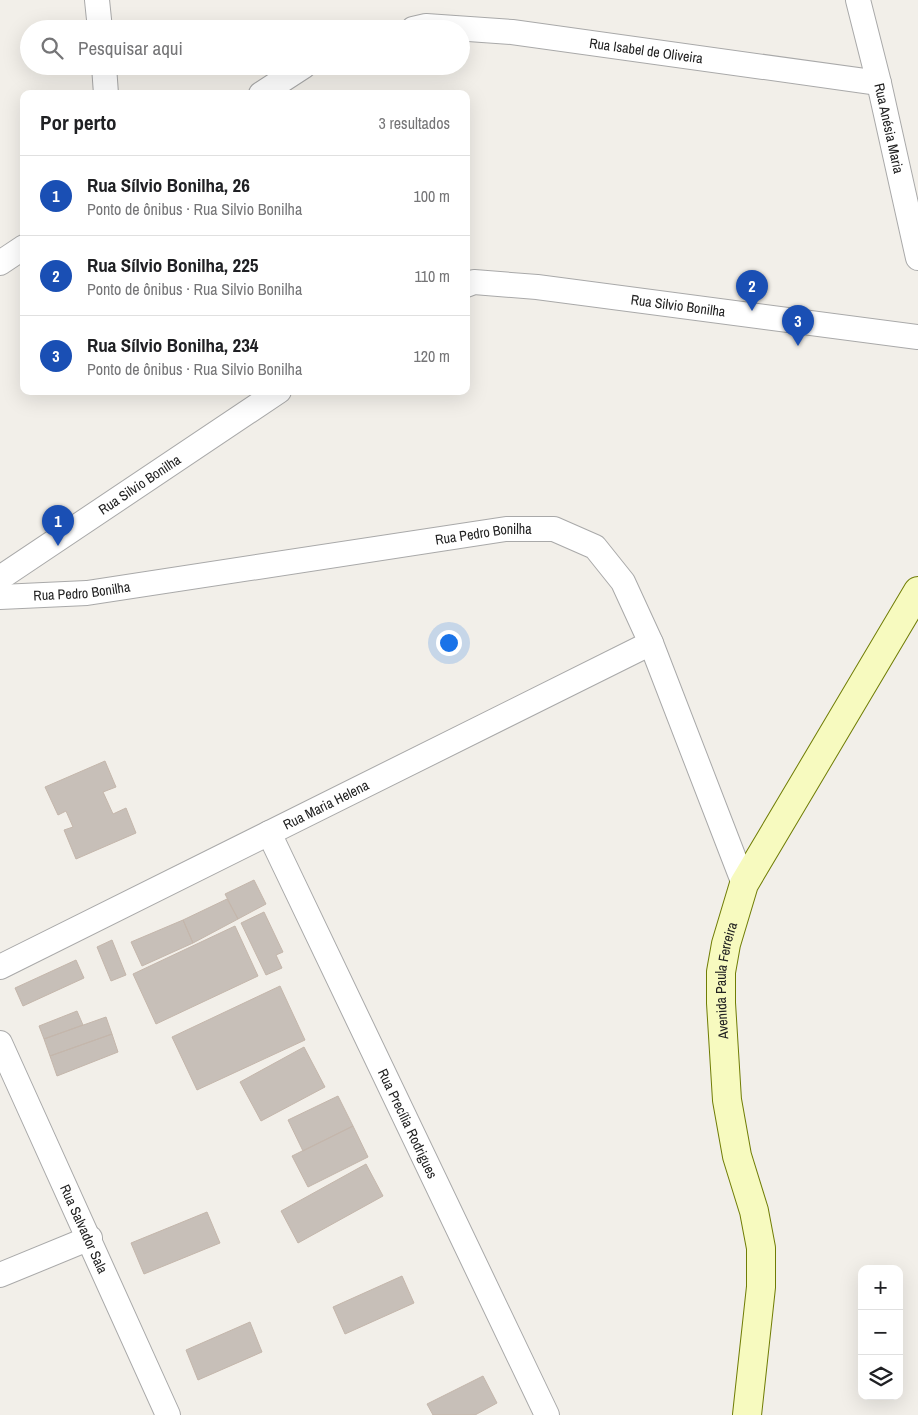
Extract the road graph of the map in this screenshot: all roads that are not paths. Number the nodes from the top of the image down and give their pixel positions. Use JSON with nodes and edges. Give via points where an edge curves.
{"nodes":[{"id":1,"x":98,"y":0,"type":"edge"},
{"id":2,"x":858,"y":0,"type":"edge"},
{"id":3,"x":99,"y":20,"type":"edge"},
{"id":4,"x":470,"y":29,"type":"edge"},
{"id":5,"x":105,"y":75,"type":"edge"},
{"id":6,"x":290,"y":75,"type":"edge"},
{"id":7,"x":879,"y":83,"type":"junction"},
{"id":8,"x":106,"y":90,"type":"edge"},
{"id":9,"x":267,"y":90,"type":"edge"},
{"id":10,"x":20,"y":250,"type":"edge"},
{"id":11,"x":918,"y":258,"type":"edge"},
{"id":12,"x":0,"y":263,"type":"edge"},
{"id":13,"x":470,"y":284,"type":"edge"},
{"id":14,"x":918,"y":337,"type":"edge"},
{"id":15,"x":273,"y":395,"type":"edge"},
{"id":16,"x":0,"y":578,"type":"edge"},
{"id":17,"x":918,"y":591,"type":"edge"},
{"id":18,"x":0,"y":597,"type":"edge"},
{"id":19,"x":651,"y":643,"type":"junction"},
{"id":20,"x":269,"y":833,"type":"junction"},
{"id":21,"x":744,"y":884,"type":"junction"},
{"id":22,"x":0,"y":967,"type":"edge"},
{"id":23,"x":0,"y":1043,"type":"edge"},
{"id":24,"x":90,"y":1238,"type":"junction"},
{"id":25,"x":0,"y":1275,"type":"edge"},
{"id":26,"x":168,"y":1415,"type":"edge"},
{"id":27,"x":547,"y":1415,"type":"edge"},
{"id":28,"x":747,"y":1415,"type":"edge"}],
"edges":[{"from":1,"to":3,"type":"street"},
{"from":2,"to":7,"type":"street","name":"Rua Anésia Maria"},
{"from":4,"to":7,"type":"street","name":"Rua Isabel de Oliveira","via":[[512,32]]},
{"from":5,"to":8,"type":"street"},
{"from":6,"to":9,"type":"street"},
{"from":7,"to":11,"type":"street","name":"Rua Anésia Maria"},
{"from":10,"to":12,"type":"street"},
{"from":13,"to":14,"type":"street","name":"Rua Silvio Bonilha","via":[[537,287]]},
{"from":15,"to":16,"type":"street","name":"Rua Silvio Bonilha"},
{"from":17,"to":21,"type":"main road","name":"Avenida Paula Ferreira"},
{"from":18,"to":19,"type":"street","name":"Rua Pedro Bonilha","via":[[87,594],[506,529],[554,529],[594,547],[623,582]]},
{"from":19,"to":20,"type":"street","name":"Rua Maria Helena"},
{"from":19,"to":21,"type":"street","name":"Rua Pedro Bonilha"},
{"from":20,"to":22,"type":"street","name":"Rua Maria Helena"},
{"from":20,"to":27,"type":"street","name":"Rua Precília Rodrigues"},
{"from":21,"to":28,"type":"main road","name":"Avenida Paula Ferreira","via":[[726,944],[721,972],[721,1003],[729,1109],[737,1156],[762,1248]]},
{"from":23,"to":24,"type":"street","name":"Rua Salvador Sala"},
{"from":24,"to":25,"type":"street"},
{"from":24,"to":26,"type":"street","name":"Rua Salvador Sala"}]}
